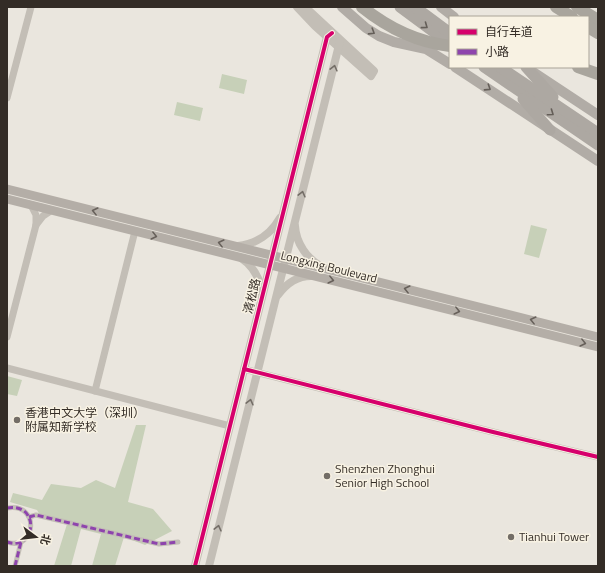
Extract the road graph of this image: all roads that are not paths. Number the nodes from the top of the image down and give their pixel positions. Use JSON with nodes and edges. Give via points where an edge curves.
{"nodes":[{"id":1,"x":31,"y":7,"type":"edge"},
{"id":2,"x":296,"y":7,"type":"edge"},
{"id":3,"x":305,"y":7,"type":"edge"},
{"id":4,"x":342,"y":7,"type":"edge"},
{"id":5,"x":362,"y":7,"type":"edge"},
{"id":6,"x":400,"y":7,"type":"edge"},
{"id":7,"x":415,"y":7,"type":"edge"},
{"id":8,"x":441,"y":7,"type":"edge"},
{"id":9,"x":556,"y":7,"type":"edge"},
{"id":10,"x":578,"y":7,"type":"edge"},
{"id":11,"x":453,"y":16,"type":"edge"},
{"id":12,"x":570,"y":16,"type":"edge"},
{"id":13,"x":598,"y":20,"type":"edge"},
{"id":14,"x":589,"y":28,"type":"edge"},
{"id":15,"x":449,"y":32,"type":"edge"},
{"id":16,"x":598,"y":33,"type":"edge"},
{"id":17,"x":330,"y":35,"type":"junction"},
{"id":18,"x":449,"y":44,"type":"edge"},
{"id":19,"x":449,"y":45,"type":"edge"},
{"id":20,"x":449,"y":63,"type":"edge"},
{"id":21,"x":457,"y":68,"type":"edge"},
{"id":22,"x":485,"y":68,"type":"edge"},
{"id":23,"x":501,"y":68,"type":"edge"},
{"id":24,"x":527,"y":68,"type":"edge"},
{"id":25,"x":528,"y":68,"type":"edge"},
{"id":26,"x":581,"y":68,"type":"edge"},
{"id":27,"x":598,"y":74,"type":"edge"},
{"id":28,"x":510,"y":85,"type":"junction"},
{"id":29,"x":7,"y":98,"type":"edge"},
{"id":30,"x":567,"y":112,"type":"junction"},
{"id":31,"x":598,"y":115,"type":"edge"},
{"id":32,"x":550,"y":130,"type":"junction"},
{"id":33,"x":598,"y":133,"type":"edge"},
{"id":34,"x":598,"y":145,"type":"edge"},
{"id":35,"x":598,"y":161,"type":"edge"},
{"id":36,"x":7,"y":189,"type":"edge"},
{"id":37,"x":7,"y":199,"type":"edge"},
{"id":38,"x":31,"y":205,"type":"junction"},
{"id":39,"x":52,"y":210,"type":"junction"},
{"id":40,"x":284,"y":212,"type":"junction"},
{"id":41,"x":296,"y":219,"type":"junction"},
{"id":42,"x":36,"y":225,"type":"junction"},
{"id":43,"x":135,"y":231,"type":"junction"},
{"id":44,"x":236,"y":246,"type":"junction"},
{"id":45,"x":273,"y":256,"type":"junction"},
{"id":46,"x":238,"y":257,"type":"junction"},
{"id":47,"x":286,"y":259,"type":"junction"},
{"id":48,"x":270,"y":265,"type":"junction"},
{"id":49,"x":284,"y":268,"type":"junction"},
{"id":50,"x":326,"y":269,"type":"junction"},
{"id":51,"x":314,"y":276,"type":"junction"},
{"id":52,"x":262,"y":298,"type":"junction"},
{"id":53,"x":276,"y":298,"type":"junction"},
{"id":54,"x":7,"y":337,"type":"edge"},
{"id":55,"x":598,"y":337,"type":"edge"},
{"id":56,"x":598,"y":347,"type":"edge"},
{"id":57,"x":7,"y":368,"type":"edge"},
{"id":58,"x":244,"y":369,"type":"junction"},
{"id":59,"x":257,"y":373,"type":"junction"},
{"id":60,"x":95,"y":391,"type":"junction"},
{"id":61,"x":230,"y":426,"type":"junction"},
{"id":62,"x":598,"y":457,"type":"edge"},
{"id":63,"x":7,"y":508,"type":"edge"},
{"id":64,"x":29,"y":517,"type":"junction"},
{"id":65,"x":7,"y":542,"type":"edge"},
{"id":66,"x":21,"y":542,"type":"junction"},
{"id":67,"x":178,"y":542,"type":"dead end"},
{"id":68,"x":15,"y":566,"type":"edge"},
{"id":69,"x":195,"y":566,"type":"edge"},
{"id":70,"x":209,"y":566,"type":"edge"}],
"edges":[{"from":1,"to":29,"type":"street"},
{"from":2,"to":17,"type":"street"},
{"from":3,"to":17,"type":"street"},
{"from":4,"to":20,"type":"main road","one_way":true,"via":[[379,36],[426,49]]},
{"from":5,"to":19,"type":"highway","via":[[404,34],[420,40]]},
{"from":6,"to":18,"type":"highway","one_way":true},
{"from":7,"to":15,"type":"highway"},
{"from":8,"to":11,"type":"main road"},
{"from":9,"to":12,"type":"highway"},
{"from":10,"to":13,"type":"highway"},
{"from":14,"to":16,"type":"highway"},
{"from":17,"to":40,"type":"street","name":"清松路"},
{"from":41,"to":17,"type":"street","one_way":true,"via":[[340,44]]},
{"from":21,"to":32,"type":"main road","one_way":true},
{"from":22,"to":28,"type":"highway"},
{"from":23,"to":30,"type":"highway"},
{"from":24,"to":30,"type":"highway"},
{"from":25,"to":31,"type":"main road"},
{"from":26,"to":27,"type":"highway"},
{"from":28,"to":32,"type":"highway"},
{"from":28,"to":34,"type":"highway","one_way":true},
{"from":30,"to":33,"type":"highway"},
{"from":32,"to":35,"type":"main road"},
{"from":44,"to":36,"type":"main road","name":"Longxing Boulevard","one_way":true},
{"from":37,"to":38,"type":"main road","name":"Longxing Boulevard"},
{"from":38,"to":39,"type":"main road","name":"Longxing Boulevard"},
{"from":38,"to":42,"type":"street","via":[[36,215]]},
{"from":39,"to":42,"type":"street"},
{"from":39,"to":43,"type":"main road","name":"Longxing Boulevard"},
{"from":40,"to":44,"type":"street","via":[[271,231],[262,238]]},
{"from":40,"to":45,"type":"street","name":"清松路"},
{"from":41,"to":47,"type":"street"},
{"from":41,"to":50,"type":"street","via":[[296,234],[302,248],[312,261]]},
{"from":42,"to":54,"type":"street"},
{"from":43,"to":46,"type":"main road","name":"Longxing Boulevard","one_way":true},
{"from":43,"to":60,"type":"street"},
{"from":44,"to":45,"type":"main road","name":"Longxing Boulevard"},
{"from":45,"to":47,"type":"main road","name":"Longxing Boulevard"},
{"from":45,"to":48,"type":"street","name":"清松路"},
{"from":46,"to":48,"type":"main road","name":"Longxing Boulevard"},
{"from":46,"to":52,"type":"street","via":[[246,261],[254,272]]},
{"from":47,"to":49,"type":"street"},
{"from":47,"to":50,"type":"main road","name":"Longxing Boulevard"},
{"from":48,"to":49,"type":"main road","name":"Longxing Boulevard"},
{"from":48,"to":52,"type":"street","name":"清松路"},
{"from":49,"to":51,"type":"main road","name":"Longxing Boulevard"},
{"from":49,"to":53,"type":"street"},
{"from":55,"to":50,"type":"main road","name":"Longxing Boulevard","one_way":true},
{"from":51,"to":53,"type":"street","via":[[293,281]]},
{"from":51,"to":56,"type":"main road","name":"Longxing Boulevard","one_way":true},
{"from":52,"to":58,"type":"street","name":"清松路"},
{"from":53,"to":59,"type":"street"},
{"from":57,"to":60,"type":"street"},
{"from":58,"to":59,"type":"street"},
{"from":58,"to":61,"type":"street","name":"清松路"},
{"from":59,"to":62,"type":"street"},
{"from":70,"to":59,"type":"street","one_way":true},
{"from":60,"to":61,"type":"street"},
{"from":61,"to":69,"type":"street","name":"清松路"},
{"from":63,"to":64,"type":"street","via":[[19,508]]},
{"from":64,"to":66,"type":"street","via":[[31,528]]},
{"from":64,"to":67,"type":"street","via":[[36,515],[159,544]]},
{"from":65,"to":66,"type":"street"},
{"from":66,"to":68,"type":"street"}]}
